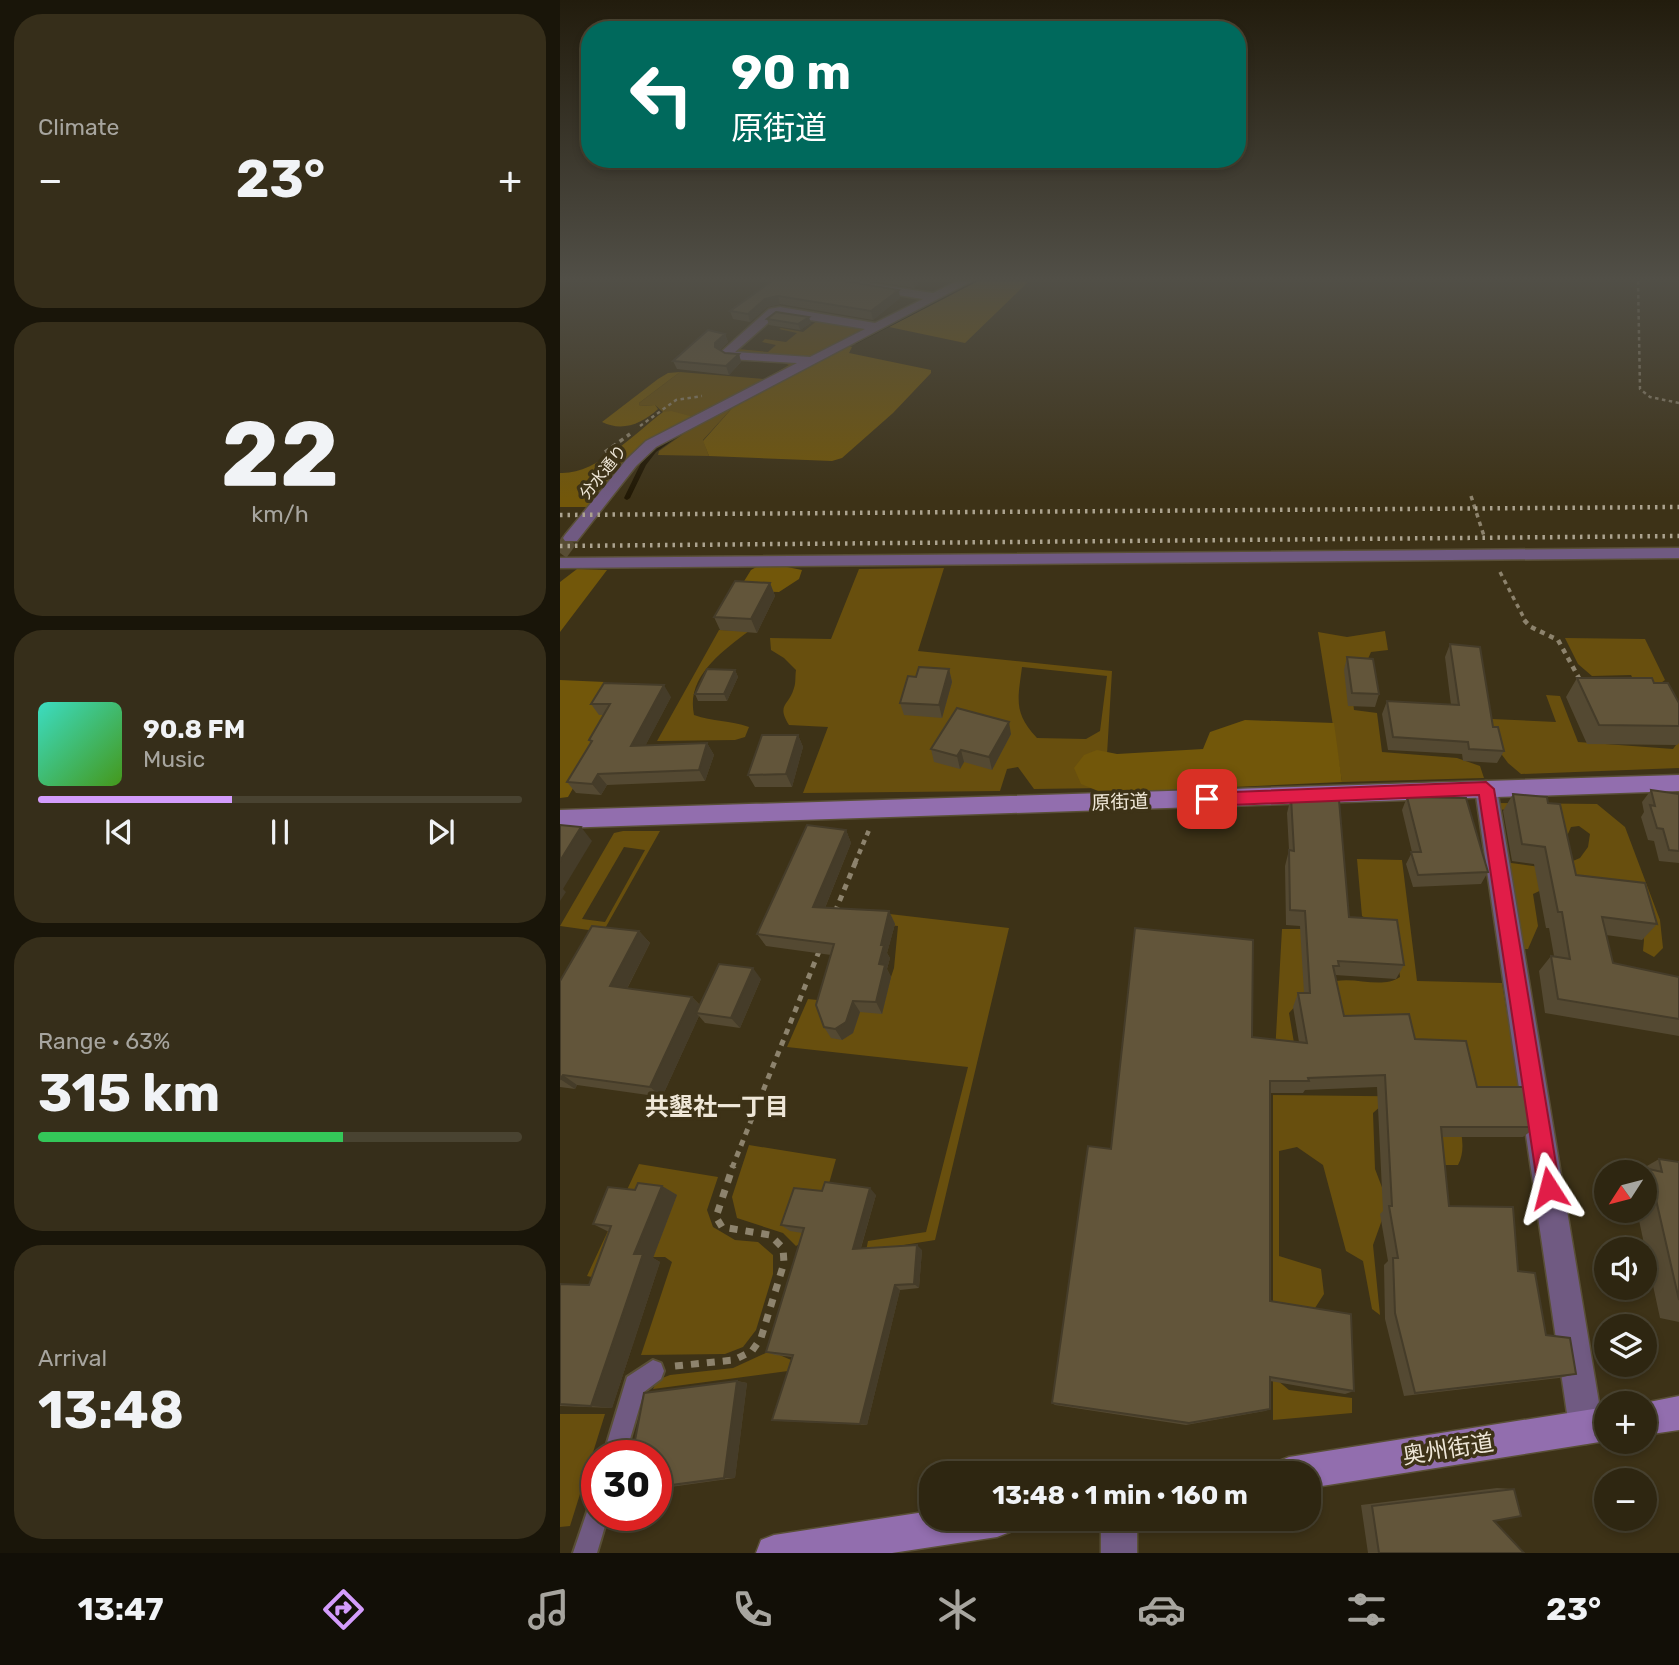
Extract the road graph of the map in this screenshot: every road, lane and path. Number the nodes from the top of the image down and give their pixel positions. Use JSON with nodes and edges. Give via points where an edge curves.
{"nodes":[{"id":1,"x":726,"y":353,"type":"edge"},
{"id":2,"x":823,"y":353,"type":"edge"},
{"id":3,"x":1639,"y":353,"type":"edge"},
{"id":4,"x":810,"y":360,"type":"junction"},
{"id":5,"x":1679,"y":403,"type":"edge"},
{"id":6,"x":1471,"y":496,"type":"dead end"},
{"id":7,"x":571,"y":538,"type":"tunnel mouth"},
{"id":8,"x":1679,"y":553,"type":"edge"},
{"id":9,"x":1491,"y":554,"type":"junction"},
{"id":10,"x":560,"y":564,"type":"edge"},
{"id":11,"x":1580,"y":680,"type":"edge"},
{"id":12,"x":1679,"y":783,"type":"edge"},
{"id":13,"x":1486,"y":789,"type":"junction"},
{"id":14,"x":878,"y":809,"type":"junction"},
{"id":15,"x":560,"y":819,"type":"edge"},
{"id":16,"x":833,"y":916,"type":"edge"},
{"id":17,"x":823,"y":941,"type":"edge"},
{"id":18,"x":653,"y":1371,"type":"joint"},
{"id":19,"x":1679,"y":1413,"type":"edge"},
{"id":20,"x":1594,"y":1414,"type":"edge"},
{"id":21,"x":1657,"y":1416,"type":"edge"},
{"id":22,"x":1594,"y":1426,"type":"edge"},
{"id":23,"x":619,"y":1440,"type":"edge"},
{"id":24,"x":1321,"y":1469,"type":"edge"},
{"id":25,"x":592,"y":1531,"type":"edge"},
{"id":26,"x":919,"y":1531,"type":"edge"},
{"id":27,"x":1119,"y":1531,"type":"edge"},
{"id":28,"x":585,"y":1553,"type":"edge"},
{"id":29,"x":774,"y":1553,"type":"edge"},
{"id":30,"x":1119,"y":1553,"type":"edge"}],
"edges":[{"from":1,"to":4,"type":"street"},
{"from":2,"to":4,"type":"street","name":"分水通り"},
{"from":3,"to":5,"type":"path","via":[[1640,389],[1650,397]]},
{"from":4,"to":7,"type":"street","name":"分水通り","via":[[651,444]]},
{"from":6,"to":9,"type":"path"},
{"from":8,"to":9,"type":"street"},
{"from":9,"to":10,"type":"street"},
{"from":9,"to":11,"type":"path","via":[[1523,619],[1558,640]]},
{"from":12,"to":13,"type":"street","name":"原街道"},
{"from":13,"to":14,"type":"street","name":"原街道"},
{"from":13,"to":20,"type":"street"},
{"from":14,"to":15,"type":"street","name":"原街道"},
{"from":14,"to":16,"type":"path"},
{"from":17,"to":18,"type":"path","via":[[716,1217],[722,1227],[770,1235],[783,1248],[784,1263],[761,1338],[752,1351],[734,1360]]},
{"from":18,"to":23,"type":"lane","via":[[635,1385]]},
{"from":19,"to":21,"type":"street"},
{"from":22,"to":24,"type":"street","name":"奥州街道"},
{"from":25,"to":28,"type":"lane"},
{"from":26,"to":29,"type":"street"},
{"from":27,"to":30,"type":"street"}]}
